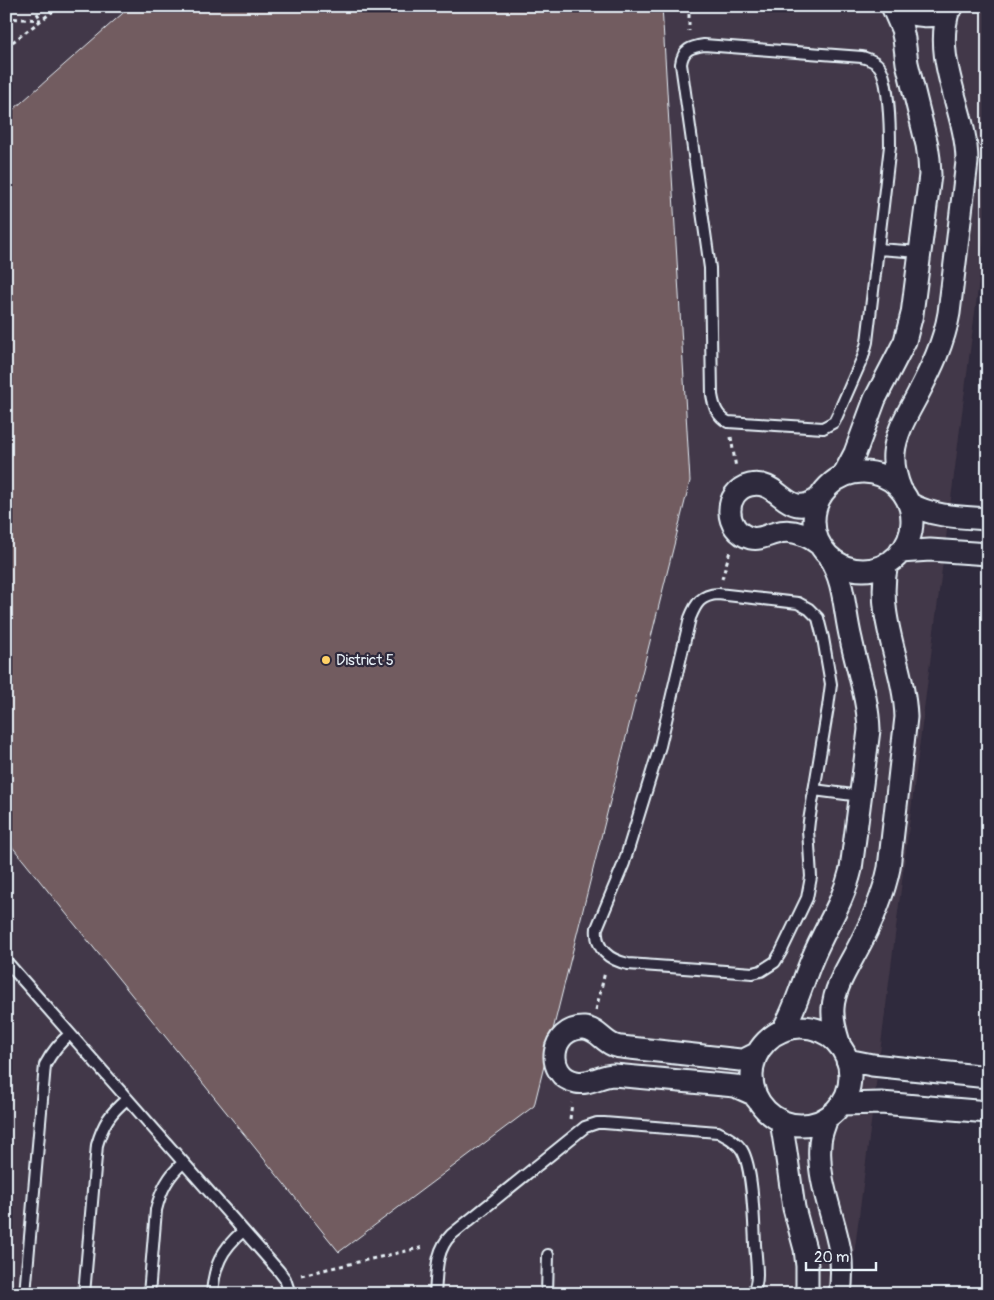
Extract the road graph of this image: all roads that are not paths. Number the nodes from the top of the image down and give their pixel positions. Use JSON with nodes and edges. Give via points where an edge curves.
{"nodes":[{"id":1,"x":894,"y":6,"type":"edge"},
{"id":2,"x":951,"y":8,"type":"edge"},
{"id":3,"x":878,"y":249,"type":"junction"},
{"id":4,"x":920,"y":252,"type":"junction"},
{"id":5,"x":843,"y":476,"type":"junction"},
{"id":6,"x":905,"y":497,"type":"junction"},
{"id":7,"x":819,"y":498,"type":"junction"},
{"id":8,"x":988,"y":519,"type":"edge"},
{"id":9,"x":824,"y":550,"type":"junction"},
{"id":10,"x":988,"y":554,"type":"edge"},
{"id":11,"x":894,"y":558,"type":"junction"},
{"id":12,"x":814,"y":790,"type":"junction"},
{"id":13,"x":861,"y":796,"type":"junction"},
{"id":14,"x":8,"y":967,"type":"edge"},
{"id":15,"x":782,"y":1031,"type":"junction"},
{"id":16,"x":70,"y":1034,"type":"junction"},
{"id":17,"x":758,"y":1053,"type":"junction"},
{"id":18,"x":844,"y":1053,"type":"junction"},
{"id":19,"x":988,"y":1077,"type":"edge"},
{"id":20,"x":127,"y":1099,"type":"junction"},
{"id":21,"x":758,"y":1100,"type":"junction"},
{"id":22,"x":834,"y":1111,"type":"junction"},
{"id":23,"x":988,"y":1112,"type":"edge"},
{"id":24,"x":781,"y":1121,"type":"junction"},
{"id":25,"x":183,"y":1163,"type":"junction"},
{"id":26,"x":243,"y":1232,"type":"junction"},
{"id":27,"x":548,"y":1255,"type":"dead end"},
{"id":28,"x":25,"y":1294,"type":"edge"},
{"id":29,"x":84,"y":1294,"type":"edge"},
{"id":30,"x":149,"y":1294,"type":"edge"},
{"id":31,"x":212,"y":1294,"type":"edge"},
{"id":32,"x":290,"y":1294,"type":"edge"},
{"id":33,"x":435,"y":1294,"type":"edge"},
{"id":34,"x":547,"y":1294,"type":"edge"},
{"id":35,"x":752,"y":1294,"type":"edge"},
{"id":36,"x":807,"y":1294,"type":"edge"},
{"id":37,"x":840,"y":1294,"type":"edge"}],
"edges":[{"from":1,"to":2,"type":"street","via":[[919,16],[935,15]]},
{"from":1,"to":4,"type":"street","via":[[930,159]]},
{"from":2,"to":6,"type":"street","via":[[944,27],[946,58],[965,138],[967,162],[946,328],[936,357],[896,440],[894,466]]},
{"from":3,"to":3,"type":"lane","via":[[890,146],[890,116],[879,66],[862,57],[704,45],[684,52],[681,64],[710,268],[712,396],[716,412],[722,419],[823,428],[834,422],[867,342]]},
{"from":3,"to":4,"type":"lane"},
{"from":4,"to":5,"type":"street","via":[[905,341],[875,399]]},
{"from":5,"to":6,"type":"street","via":[[873,473],[888,479]]},
{"from":5,"to":7,"type":"street","via":[[828,486]]},
{"from":6,"to":8,"type":"street","via":[[922,510],[935,514]]},
{"from":6,"to":11,"type":"street","via":[[911,521],[908,538]]},
{"from":7,"to":9,"type":"street","via":[[814,529]]},
{"from":7,"to":9,"type":"street","via":[[813,503],[795,505],[766,485],[748,485],[734,496],[729,512],[731,521],[742,535],[760,539],[783,531],[796,532],[809,537]]},
{"from":9,"to":11,"type":"street","via":[[842,566],[857,570],[873,569]]},
{"from":9,"to":13,"type":"street","via":[[841,583],[869,714]]},
{"from":10,"to":11,"type":"street","via":[[930,550]]},
{"from":11,"to":18,"type":"street","via":[[884,580],[885,613],[904,693],[906,717],[886,883],[833,1007],[835,1032]]},
{"from":12,"to":12,"type":"lane","via":[[831,684],[818,618],[798,603],[709,594],[694,607],[690,618],[660,746],[624,863],[597,928],[596,936],[602,949],[609,957],[628,964],[753,973],[775,962],[809,890],[808,830]]},
{"from":12,"to":13,"type":"lane"},
{"from":13,"to":15,"type":"street","via":[[848,883]]},
{"from":14,"to":16,"type":"lane"},
{"from":15,"to":17,"type":"street"},
{"from":15,"to":18,"type":"street","via":[[813,1029],[828,1035]]},
{"from":16,"to":20,"type":"lane"},
{"from":16,"to":28,"type":"lane","via":[[51,1053],[45,1065]]},
{"from":17,"to":21,"type":"street","via":[[753,1068]]},
{"from":17,"to":21,"type":"street","via":[[740,1060],[621,1048],[591,1029],[582,1028],[566,1033],[555,1048],[554,1057],[561,1073],[575,1082],[585,1083],[614,1075],[735,1086],[753,1094]]},
{"from":18,"to":19,"type":"street","via":[[884,1067]]},
{"from":18,"to":22,"type":"street","via":[[850,1075],[848,1090]]},
{"from":20,"to":25,"type":"lane"},
{"from":20,"to":29,"type":"lane","via":[[107,1119],[97,1145]]},
{"from":21,"to":24,"type":"street"},
{"from":22,"to":23,"type":"street","via":[[881,1103]]},
{"from":22,"to":24,"type":"street","via":[[812,1124],[796,1125]]},
{"from":22,"to":37,"type":"street","via":[[820,1144],[821,1173],[842,1265]]},
{"from":24,"to":36,"type":"street","via":[[794,1208],[805,1249]]},
{"from":25,"to":26,"type":"lane"},
{"from":25,"to":30,"type":"lane","via":[[173,1172],[159,1196]]},
{"from":26,"to":31,"type":"lane","via":[[232,1240],[217,1264]]},
{"from":26,"to":32,"type":"lane","via":[[279,1271]]},
{"from":27,"to":34,"type":"lane"},
{"from":33,"to":35,"type":"lane","via":[[438,1259],[444,1242],[585,1127],[597,1123],[718,1132],[735,1142],[746,1159],[754,1211],[757,1276]]}]}
